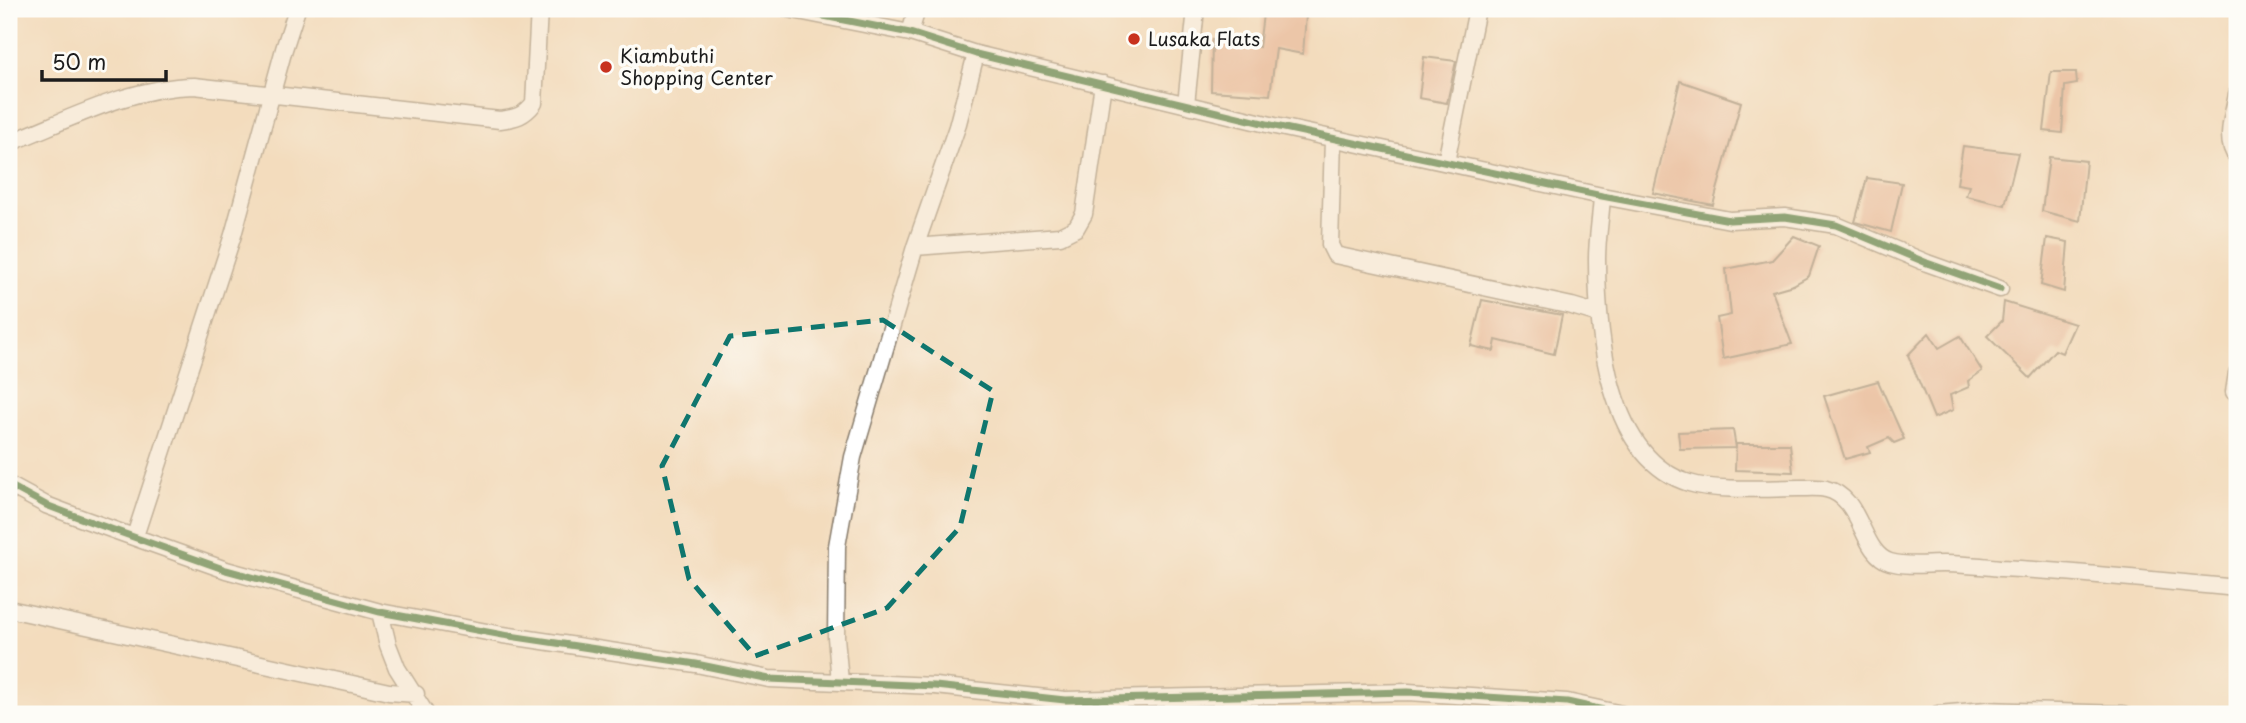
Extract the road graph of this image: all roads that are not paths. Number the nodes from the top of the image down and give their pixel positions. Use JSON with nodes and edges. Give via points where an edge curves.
{"nodes":[{"id":1,"x":297,"y":9,"type":"edge"},
{"id":2,"x":539,"y":9,"type":"edge"},
{"id":3,"x":788,"y":9,"type":"edge"},
{"id":4,"x":918,"y":9,"type":"edge"},
{"id":5,"x":1196,"y":9,"type":"edge"},
{"id":6,"x":1477,"y":9,"type":"edge"},
{"id":7,"x":910,"y":33,"type":"junction"},
{"id":8,"x":976,"y":54,"type":"junction"},
{"id":9,"x":1103,"y":84,"type":"junction"},
{"id":10,"x":2237,"y":94,"type":"edge"},
{"id":11,"x":271,"y":95,"type":"junction"},
{"id":12,"x":1186,"y":104,"type":"junction"},
{"id":13,"x":1333,"y":138,"type":"junction"},
{"id":14,"x":9,"y":143,"type":"edge"},
{"id":15,"x":2237,"y":157,"type":"edge"},
{"id":16,"x":1446,"y":162,"type":"junction"},
{"id":17,"x":1602,"y":196,"type":"junction"},
{"id":18,"x":915,"y":247,"type":"junction"},
{"id":19,"x":2000,"y":289,"type":"dead end"},
{"id":20,"x":1599,"y":314,"type":"junction"},
{"id":21,"x":2237,"y":373,"type":"edge"},
{"id":22,"x":2234,"y":392,"type":"dead end"},
{"id":23,"x":9,"y":485,"type":"edge"},
{"id":24,"x":135,"y":536,"type":"junction"},
{"id":25,"x":2237,"y":588,"type":"edge"},
{"id":26,"x":9,"y":609,"type":"edge"},
{"id":27,"x":380,"y":612,"type":"junction"},
{"id":28,"x":840,"y":682,"type":"junction"},
{"id":29,"x":416,"y":694,"type":"junction"},
{"id":30,"x":1250,"y":696,"type":"junction"},
{"id":31,"x":426,"y":714,"type":"edge"},
{"id":32,"x":1251,"y":714,"type":"edge"},
{"id":33,"x":1622,"y":714,"type":"edge"},
{"id":34,"x":1938,"y":714,"type":"edge"},
{"id":35,"x":2123,"y":714,"type":"edge"}],
"edges":[{"from":1,"to":11,"type":"street"},
{"from":2,"to":11,"type":"street","via":[[534,103],[525,114],[513,118]]},
{"from":3,"to":7,"type":"street"},
{"from":4,"to":7,"type":"street"},
{"from":5,"to":12,"type":"street"},
{"from":6,"to":16,"type":"street"},
{"from":7,"to":8,"type":"street"},
{"from":8,"to":9,"type":"street"},
{"from":8,"to":18,"type":"street","via":[[957,127]]},
{"from":9,"to":12,"type":"street"},
{"from":9,"to":18,"type":"street","via":[[1084,214],[1076,228],[1060,236]]},
{"from":10,"to":15,"type":"street","via":[[2230,135]]},
{"from":11,"to":14,"type":"street","via":[[194,86],[151,89]]},
{"from":11,"to":24,"type":"street","via":[[233,235]]},
{"from":12,"to":13,"type":"street"},
{"from":13,"to":16,"type":"street"},
{"from":13,"to":20,"type":"street","via":[[1330,245],[1335,255]]},
{"from":16,"to":17,"type":"street"},
{"from":17,"to":19,"type":"street","via":[[1730,220],[1785,217],[1836,225]]},
{"from":17,"to":20,"type":"street"},
{"from":18,"to":28,"type":"street","via":[[853,457],[837,546]]},
{"from":20,"to":25,"type":"street","via":[[1612,388],[1623,421],[1663,471],[1690,484],[1827,489],[1848,502],[1873,548],[1886,561],[1905,565],[2094,573]]},
{"from":21,"to":22,"type":"street"},
{"from":23,"to":24,"type":"street","via":[[46,505]]},
{"from":24,"to":27,"type":"street","via":[[226,570]]},
{"from":26,"to":29,"type":"street"},
{"from":27,"to":28,"type":"street","via":[[769,679]]},
{"from":27,"to":29,"type":"street","via":[[397,668]]},
{"from":28,"to":30,"type":"street","via":[[935,686],[1065,700]]},
{"from":29,"to":31,"type":"street"},
{"from":30,"to":32,"type":"street"},
{"from":30,"to":33,"type":"street","via":[[1408,692],[1567,702]]},
{"from":34,"to":35,"type":"street","via":[[1986,710]]}]}
